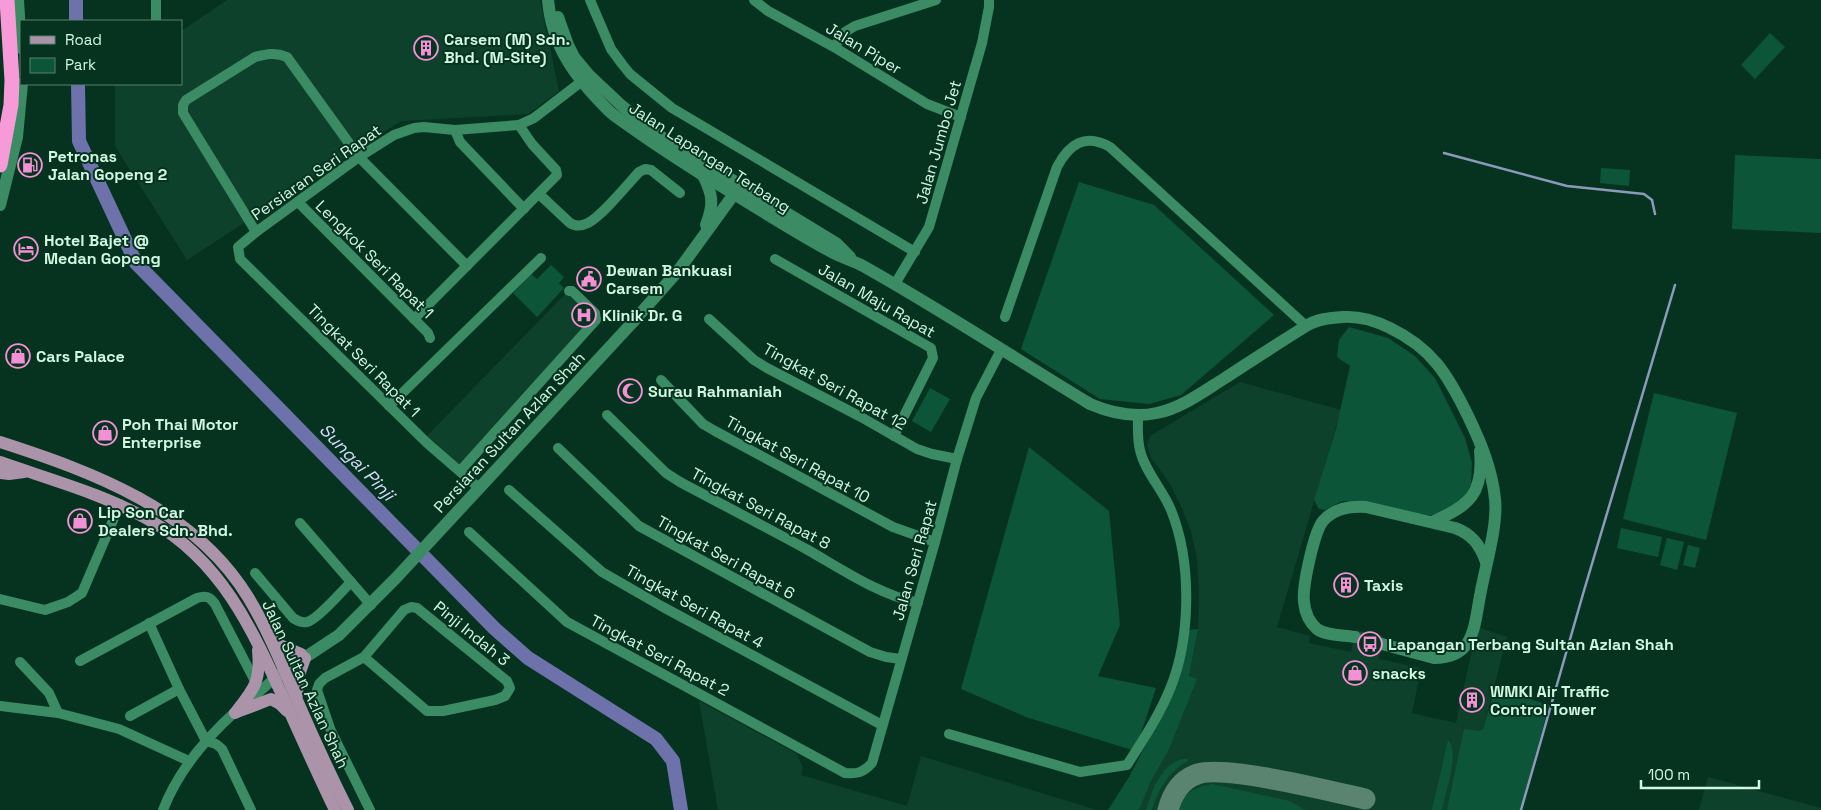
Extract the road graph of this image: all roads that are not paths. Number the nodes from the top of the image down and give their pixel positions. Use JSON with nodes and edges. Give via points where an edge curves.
{"nodes":[{"id":1,"x":6,"y":0,"type":"edge"},
{"id":2,"x":18,"y":0,"type":"edge"},
{"id":3,"x":156,"y":0,"type":"edge"},
{"id":4,"x":590,"y":0,"type":"edge"},
{"id":5,"x":754,"y":0,"type":"edge"},
{"id":6,"x":936,"y":0,"type":"edge"},
{"id":7,"x":989,"y":0,"type":"edge"},
{"id":8,"x":548,"y":1,"type":"edge"},
{"id":9,"x":156,"y":20,"type":"edge"},
{"id":10,"x":0,"y":26,"type":"edge"},
{"id":11,"x":20,"y":32,"type":"edge"},
{"id":12,"x":834,"y":47,"type":"junction"},
{"id":13,"x":574,"y":57,"type":"junction"},
{"id":14,"x":581,"y":82,"type":"junction"},
{"id":15,"x":22,"y":85,"type":"edge"},
{"id":16,"x":602,"y":88,"type":"junction"},
{"id":17,"x":0,"y":111,"type":"edge"},
{"id":18,"x":961,"y":117,"type":"junction"},
{"id":19,"x":519,"y":125,"type":"junction"},
{"id":20,"x":455,"y":130,"type":"junction"},
{"id":21,"x":682,"y":149,"type":"junction"},
{"id":22,"x":359,"y":157,"type":"junction"},
{"id":23,"x":0,"y":165,"type":"edge"},
{"id":24,"x":702,"y":174,"type":"junction"},
{"id":25,"x":732,"y":191,"type":"junction"},
{"id":26,"x":680,"y":193,"type":"dead end"},
{"id":27,"x":539,"y":194,"type":"junction"},
{"id":28,"x":298,"y":202,"type":"junction"},
{"id":29,"x":0,"y":205,"type":"edge"},
{"id":30,"x":758,"y":208,"type":"junction"},
{"id":31,"x":524,"y":209,"type":"junction"},
{"id":32,"x":719,"y":214,"type":"junction"},
{"id":33,"x":706,"y":225,"type":"junction"},
{"id":34,"x":808,"y":226,"type":"junction"},
{"id":35,"x":256,"y":232,"type":"junction"},
{"id":36,"x":238,"y":248,"type":"joint"},
{"id":37,"x":915,"y":252,"type":"junction"},
{"id":38,"x":541,"y":258,"type":"dead end"},
{"id":39,"x":775,"y":259,"type":"dead end"},
{"id":40,"x":855,"y":262,"type":"junction"},
{"id":41,"x":467,"y":266,"type":"junction"},
{"id":42,"x":895,"y":284,"type":"junction"},
{"id":43,"x":569,"y":290,"type":"dead end"},
{"id":44,"x":1005,"y":318,"type":"dead end"},
{"id":45,"x":414,"y":319,"type":"junction"},
{"id":46,"x":709,"y":319,"type":"dead end"},
{"id":47,"x":1306,"y":326,"type":"junction"},
{"id":48,"x":430,"y":338,"type":"dead end"},
{"id":49,"x":1001,"y":350,"type":"junction"},
{"id":50,"x":661,"y":380,"type":"dead end"},
{"id":51,"x":389,"y":406,"type":"junction"},
{"id":52,"x":607,"y":415,"type":"dead end"},
{"id":53,"x":1138,"y":416,"type":"junction"},
{"id":54,"x":894,"y":436,"type":"junction"},
{"id":55,"x":1479,"y":439,"type":"junction"},
{"id":56,"x":1,"y":442,"type":"edge"},
{"id":57,"x":558,"y":448,"type":"dead end"},
{"id":58,"x":957,"y":459,"type":"junction"},
{"id":59,"x":0,"y":462,"type":"edge"},
{"id":60,"x":460,"y":471,"type":"junction"},
{"id":61,"x":26,"y":472,"type":"junction"},
{"id":62,"x":0,"y":473,"type":"edge"},
{"id":63,"x":478,"y":486,"type":"junction"},
{"id":64,"x":509,"y":490,"type":"dead end"},
{"id":65,"x":120,"y":504,"type":"junction"},
{"id":66,"x":1432,"y":522,"type":"junction"},
{"id":67,"x":300,"y":523,"type":"dead end"},
{"id":68,"x":469,"y":532,"type":"dead end"},
{"id":69,"x":935,"y":542,"type":"junction"},
{"id":70,"x":1486,"y":562,"type":"junction"},
{"id":71,"x":255,"y":573,"type":"dead end"},
{"id":72,"x":351,"y":582,"type":"junction"},
{"id":73,"x":0,"y":599,"type":"edge"},
{"id":74,"x":369,"y":602,"type":"junction"},
{"id":75,"x":918,"y":602,"type":"junction"},
{"id":76,"x":149,"y":623,"type":"junction"},
{"id":77,"x":1352,"y":635,"type":"tunnel mouth"},
{"id":78,"x":271,"y":639,"type":"junction"},
{"id":79,"x":1383,"y":640,"type":"tunnel mouth"},
{"id":80,"x":257,"y":643,"type":"junction"},
{"id":81,"x":303,"y":656,"type":"junction"},
{"id":82,"x":364,"y":657,"type":"junction"},
{"id":83,"x":901,"y":659,"type":"junction"},
{"id":84,"x":80,"y":661,"type":"dead end"},
{"id":85,"x":20,"y":662,"type":"dead end"},
{"id":86,"x":280,"y":671,"type":"junction"},
{"id":87,"x":256,"y":683,"type":"junction"},
{"id":88,"x":179,"y":689,"type":"junction"},
{"id":89,"x":297,"y":699,"type":"junction"},
{"id":90,"x":0,"y":706,"type":"edge"},
{"id":91,"x":58,"y":713,"type":"junction"},
{"id":92,"x":235,"y":713,"type":"junction"},
{"id":93,"x":130,"y":716,"type":"dead end"},
{"id":94,"x":292,"y":717,"type":"junction"},
{"id":95,"x":882,"y":725,"type":"junction"},
{"id":96,"x":949,"y":734,"type":"dead end"},
{"id":97,"x":206,"y":741,"type":"junction"},
{"id":98,"x":189,"y":761,"type":"junction"},
{"id":99,"x":856,"y":774,"type":"joint"},
{"id":100,"x":163,"y":810,"type":"edge"},
{"id":101,"x":252,"y":810,"type":"edge"},
{"id":102,"x":335,"y":810,"type":"edge"},
{"id":103,"x":348,"y":810,"type":"edge"},
{"id":104,"x":370,"y":810,"type":"edge"}],
"edges":[{"from":1,"to":23,"type":"highway","via":[[12,80],[11,105]]},
{"from":2,"to":11,"type":"street"},
{"from":3,"to":9,"type":"street"},
{"from":4,"to":37,"type":"street","via":[[611,50],[630,74],[672,108]]},
{"from":5,"to":12,"type":"street","name":"Jalan Piper"},
{"from":6,"to":12,"type":"street","via":[[855,26],[845,32]]},
{"from":7,"to":18,"type":"street","name":"Jalan Jumbo Jet","via":[[982,43]]},
{"from":8,"to":13,"type":"street","name":"Jalan Lapangan Terbang","via":[[556,10]]},
{"from":8,"to":14,"type":"street","name":"Jalan Lapangan Terbang","via":[[548,12],[559,46]]},
{"from":10,"to":17,"type":"highway","via":[[3,60]]},
{"from":12,"to":18,"type":"street","name":"Jalan Piper","via":[[927,104]]},
{"from":13,"to":14,"type":"street","via":[[581,70]]},
{"from":13,"to":16,"type":"street","name":"Jalan Lapangan Terbang"},
{"from":14,"to":16,"type":"street"},
{"from":14,"to":19,"type":"street","name":"Persiaran Seri Rapat","via":[[534,118]]},
{"from":14,"to":24,"type":"street","name":"Jalan Lapangan Terbang","via":[[612,114]]},
{"from":15,"to":29,"type":"street","via":[[17,137]]},
{"from":16,"to":21,"type":"street","name":"Jalan Lapangan Terbang","via":[[657,134]]},
{"from":18,"to":37,"type":"street","name":"Jalan Jumbo Jet","via":[[929,227]]},
{"from":19,"to":20,"type":"street","name":"Persiaran Seri Rapat"},
{"from":19,"to":27,"type":"street","via":[[556,170],[555,179]]},
{"from":20,"to":22,"type":"street","name":"Persiaran Seri Rapat","via":[[414,128],[394,135]]},
{"from":20,"to":31,"type":"street","via":[[460,142]]},
{"from":21,"to":25,"type":"street"},
{"from":21,"to":34,"type":"street","name":"Jalan Lapangan Terbang"},
{"from":22,"to":28,"type":"street","name":"Persiaran Seri Rapat"},
{"from":22,"to":35,"type":"street","via":[[287,57],[278,53],[255,57],[186,100],[183,113]]},
{"from":22,"to":41,"type":"street"},
{"from":24,"to":25,"type":"street","name":"Jalan Lapangan Terbang"},
{"from":24,"to":33,"type":"street","via":[[712,194],[712,208]]},
{"from":25,"to":30,"type":"street","name":"Jalan Lapangan Terbang"},
{"from":25,"to":32,"type":"street","name":"Persiaran Sultan Azlan Shah"},
{"from":25,"to":33,"type":"street","name":"Persiaran Sultan Azlan Shah"},
{"from":25,"to":34,"type":"street","via":[[748,193]]},
{"from":26,"to":27,"type":"street","via":[[651,170],[645,169],[594,220],[580,226],[570,223]]},
{"from":27,"to":31,"type":"street"},
{"from":28,"to":35,"type":"street","name":"Persiaran Seri Rapat"},
{"from":28,"to":45,"type":"street","name":"Lengkok Seri Rapat 1"},
{"from":30,"to":32,"type":"street","via":[[735,202]]},
{"from":30,"to":40,"type":"street","name":"Jalan Lapangan Terbang","via":[[830,251]]},
{"from":31,"to":41,"type":"street"},
{"from":32,"to":63,"type":"street","name":"Persiaran Sultan Azlan Shah","via":[[678,271],[632,323]]},
{"from":33,"to":63,"type":"street","name":"Persiaran Sultan Azlan Shah","via":[[675,268]]},
{"from":34,"to":40,"type":"street","name":"Jalan Lapangan Terbang","via":[[836,243]]},
{"from":35,"to":36,"type":"street","name":"Persiaran Seri Rapat"},
{"from":36,"to":51,"type":"street","name":"Tingkat Seri Rapat 1","via":[[240,259]]},
{"from":37,"to":42,"type":"street","name":"Jalan Jumbo Jet"},
{"from":38,"to":51,"type":"street"},
{"from":39,"to":54,"type":"street","name":"Jalan Maju Rapat","via":[[931,348],[933,358]]},
{"from":40,"to":42,"type":"street","name":"Jalan Lapangan Terbang"},
{"from":41,"to":45,"type":"street"},
{"from":42,"to":49,"type":"street","name":"Jalan Lapangan Terbang"},
{"from":43,"to":60,"type":"street","via":[[594,313],[596,320]]},
{"from":44,"to":47,"type":"street","via":[[1057,167],[1073,146],[1087,141],[1101,142],[1110,147]]},
{"from":45,"to":48,"type":"street","name":"Lengkok Seri Rapat 1"},
{"from":46,"to":54,"type":"street","name":"Tingkat Seri Rapat 12","via":[[760,364]]},
{"from":47,"to":53,"type":"street","name":"Jalan Lapangan Terbang","via":[[1188,401],[1158,413]]},
{"from":47,"to":55,"type":"street","name":"Jalan Lapangan Terbang","via":[[1318,320],[1365,318],[1413,340],[1437,362]]},
{"from":49,"to":53,"type":"street","name":"Jalan Lapangan Terbang","via":[[1090,404],[1103,410]]},
{"from":49,"to":58,"type":"street","name":"Jalan Seri Rapat","via":[[976,398]]},
{"from":50,"to":69,"type":"street","name":"Tingkat Seri Rapat 10","via":[[715,431],[893,527]]},
{"from":51,"to":60,"type":"street","name":"Tingkat Seri Rapat 1"},
{"from":52,"to":75,"type":"street","name":"Tingkat Seri Rapat 8","via":[[666,474],[879,590]]},
{"from":53,"to":96,"type":"street","via":[[1140,450],[1171,509],[1180,534],[1186,595],[1181,654],[1159,714],[1127,765],[1080,772]]},
{"from":54,"to":58,"type":"street","name":"Tingkat Seri Rapat 12","via":[[924,452]]},
{"from":55,"to":66,"type":"street","name":"Jalan Lapangan Terbang","via":[[1481,467],[1472,496],[1455,512]]},
{"from":55,"to":70,"type":"street","name":"Jalan Lapangan Terbang","via":[[1488,460],[1496,508]]},
{"from":56,"to":78,"type":"main road","name":"Jalan Sultan Azlan Shah","via":[[115,485],[172,519],[229,571]]},
{"from":57,"to":83,"type":"street","name":"Tingkat Seri Rapat 6","via":[[639,526],[870,652]]},
{"from":58,"to":69,"type":"street","name":"Jalan Seri Rapat"},
{"from":59,"to":61,"type":"main road","name":"Jalan Sultan Azlan Shah"},
{"from":60,"to":63,"type":"street","name":"Tingkat Seri Rapat 1"},
{"from":61,"to":62,"type":"main road"},
{"from":61,"to":65,"type":"main road","name":"Jalan Sultan Azlan Shah"},
{"from":63,"to":74,"type":"street","name":"Persiaran Sultan Azlan Shah"},
{"from":64,"to":95,"type":"street","name":"Tingkat Seri Rapat 4","via":[[602,572]]},
{"from":65,"to":73,"type":"street","via":[[82,593],[45,610]]},
{"from":65,"to":80,"type":"main road","name":"Jalan Sultan Azlan Shah","via":[[175,537],[216,575],[232,596]]},
{"from":66,"to":70,"type":"street","via":[[1469,535],[1479,545]]},
{"from":66,"to":77,"type":"street","via":[[1353,506],[1324,520],[1314,536],[1304,606],[1310,621],[1324,633]]},
{"from":67,"to":72,"type":"street"},
{"from":68,"to":99,"type":"street","name":"Tingkat Seri Rapat 2","via":[[567,622],[845,773]]},
{"from":69,"to":75,"type":"street","name":"Jalan Seri Rapat"},
{"from":70,"to":79,"type":"street","name":"Jalan Lapangan Terbang","via":[[1476,625],[1468,643],[1459,651],[1440,658],[1403,650]]},
{"from":71,"to":72,"type":"street","via":[[292,618],[300,622],[309,622],[316,617]]},
{"from":72,"to":74,"type":"street"},
{"from":74,"to":81,"type":"street","name":"Persiaran Sultan Azlan Shah"},
{"from":75,"to":83,"type":"street","name":"Jalan Seri Rapat"},
{"from":76,"to":84,"type":"street"},
{"from":76,"to":87,"type":"street","via":[[197,598],[211,598]]},
{"from":76,"to":88,"type":"street"},
{"from":78,"to":81,"type":"main road"},
{"from":78,"to":86,"type":"main road","name":"Jalan Sultan Azlan Shah"},
{"from":80,"to":86,"type":"main road","name":"Jalan Sultan Azlan Shah"},
{"from":80,"to":87,"type":"main road","via":[[259,672]]},
{"from":81,"to":86,"type":"street","name":"Persiaran Sultan Azlan Shah"},
{"from":81,"to":89,"type":"main road"},
{"from":82,"to":82,"type":"street","name":"Pinji Indah 3","via":[[427,711],[443,711],[495,700],[505,696],[510,688],[507,681],[417,608],[404,610]]},
{"from":82,"to":104,"type":"street","via":[[325,678],[317,690],[331,731]]},
{"from":83,"to":95,"type":"street","name":"Jalan Seri Rapat"},
{"from":85,"to":91,"type":"street","via":[[48,693]]},
{"from":86,"to":89,"type":"main road","name":"Jalan Sultan Azlan Shah"},
{"from":86,"to":92,"type":"street"},
{"from":86,"to":94,"type":"main road","name":"Jalan Sultan Azlan Shah"},
{"from":87,"to":92,"type":"main road"},
{"from":88,"to":93,"type":"street"},
{"from":88,"to":97,"type":"street"},
{"from":89,"to":103,"type":"main road","name":"Jalan Sultan Azlan Shah"},
{"from":90,"to":91,"type":"street"},
{"from":91,"to":98,"type":"street","via":[[119,729]]},
{"from":92,"to":94,"type":"main road","via":[[271,699]]},
{"from":92,"to":97,"type":"street"},
{"from":94,"to":102,"type":"main road","name":"Jalan Sultan Azlan Shah"},
{"from":95,"to":99,"type":"street","name":"Jalan Seri Rapat","via":[[872,763],[865,771]]},
{"from":97,"to":98,"type":"street"},
{"from":97,"to":101,"type":"street","via":[[222,749]]},
{"from":98,"to":100,"type":"street","via":[[171,789]]}]}
